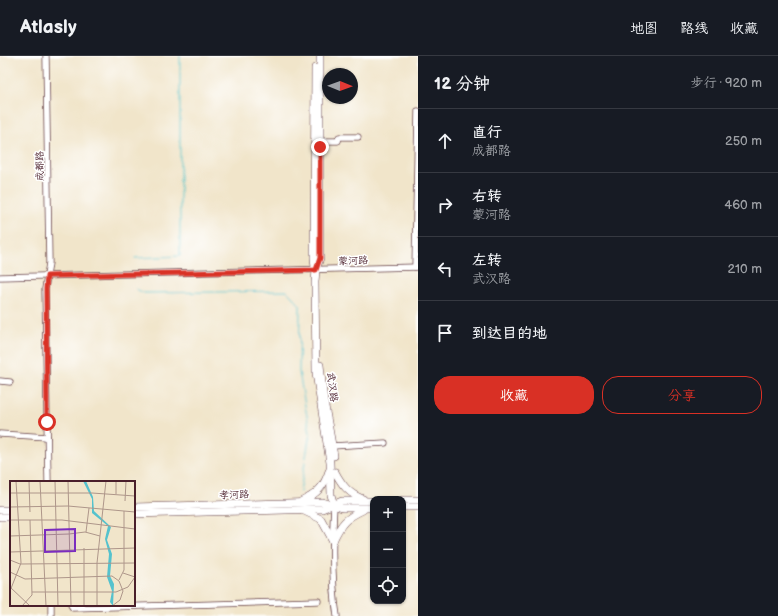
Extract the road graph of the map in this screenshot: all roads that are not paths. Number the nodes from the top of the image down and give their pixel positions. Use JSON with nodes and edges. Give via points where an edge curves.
{"nodes":[{"id":1,"x":45,"y":56,"type":"edge"},
{"id":2,"x":315,"y":56,"type":"edge"},
{"id":3,"x":320,"y":56,"type":"edge"},
{"id":4,"x":418,"y":111,"type":"edge"},
{"id":5,"x":358,"y":137,"type":"dead end"},
{"id":6,"x":320,"y":141,"type":"junction"},
{"id":7,"x":416,"y":267,"type":"edge"},
{"id":8,"x":316,"y":270,"type":"junction"},
{"id":9,"x":47,"y":276,"type":"junction"},
{"id":10,"x":0,"y":277,"type":"edge"},
{"id":11,"x":0,"y":381,"type":"edge"},
{"id":12,"x":10,"y":382,"type":"dead end"},
{"id":13,"x":0,"y":434,"type":"edge"},
{"id":14,"x":47,"y":437,"type":"junction"},
{"id":15,"x":386,"y":443,"type":"dead end"},
{"id":16,"x":332,"y":446,"type":"junction"},
{"id":17,"x":330,"y":463,"type":"junction"},
{"id":18,"x":336,"y":472,"type":"junction"},
{"id":19,"x":49,"y":481,"type":"edge"},
{"id":20,"x":49,"y":481,"type":"edge"},
{"id":21,"x":406,"y":500,"type":"edge"},
{"id":22,"x":418,"y":500,"type":"edge"},
{"id":23,"x":370,"y":504,"type":"edge"},
{"id":24,"x":334,"y":505,"type":"junction"},
{"id":25,"x":298,"y":506,"type":"junction"},
{"id":26,"x":135,"y":507,"type":"edge"},
{"id":27,"x":406,"y":507,"type":"edge"},
{"id":28,"x":418,"y":507,"type":"edge"},
{"id":29,"x":135,"y":514,"type":"edge"},
{"id":30,"x":333,"y":541,"type":"junction"},
{"id":31,"x":318,"y":600,"type":"dead end"},
{"id":32,"x":72,"y":606,"type":"edge"},
{"id":33,"x":134,"y":606,"type":"edge"},
{"id":34,"x":135,"y":606,"type":"edge"},
{"id":35,"x":337,"y":616,"type":"edge"}],
"edges":[{"from":1,"to":9,"type":"street","name":"成都路"},
{"from":2,"to":8,"type":"main road","name":"武汉路"},
{"from":3,"to":6,"type":"main road","name":"武汉路"},
{"from":4,"to":7,"type":"street"},
{"from":5,"to":6,"type":"street"},
{"from":6,"to":8,"type":"main road","name":"武汉路","via":[[320,258]]},
{"from":7,"to":8,"type":"street","name":"蒙河路"},
{"from":8,"to":9,"type":"street","name":"蒙河路"},
{"from":8,"to":16,"type":"main road","name":"武汉路","via":[[319,282],[321,373]]},
{"from":8,"to":17,"type":"main road","name":"武汉路","via":[[316,373]]},
{"from":9,"to":10,"type":"street","name":"蒙河路"},
{"from":9,"to":14,"type":"street","name":"成都路"},
{"from":9,"to":19,"type":"street","name":"成都路"},
{"from":11,"to":12,"type":"street"},
{"from":13,"to":14,"type":"street"},
{"from":14,"to":20,"type":"street","name":"成都路"},
{"from":15,"to":16,"type":"street"},
{"from":16,"to":18,"type":"main road","name":"武汉路"},
{"from":17,"to":24,"type":"main road","name":"武汉路","via":[[331,495]]},
{"from":17,"to":25,"type":"main road","via":[[326,481],[318,491]]},
{"from":18,"to":23,"type":"main road","via":[[347,490]]},
{"from":18,"to":24,"type":"main road","name":"武汉路"},
{"from":21,"to":22,"type":"main road"},
{"from":23,"to":24,"type":"main road","name":"孝河路","via":[[342,508]]},
{"from":23,"to":30,"type":"main road","via":[[345,520]]},
{"from":24,"to":25,"type":"main road","name":"孝河路","via":[[322,509]]},
{"from":24,"to":30,"type":"street","name":"武汉路"},
{"from":25,"to":26,"type":"main road","name":"孝河路"},
{"from":25,"to":29,"type":"main road","name":"孝河路"},
{"from":25,"to":30,"type":"main road","via":[[321,519]]},
{"from":27,"to":28,"type":"main road"},
{"from":30,"to":35,"type":"street","name":"武汉路","via":[[334,600]]},
{"from":31,"to":34,"type":"street"},
{"from":32,"to":33,"type":"street"}]}
